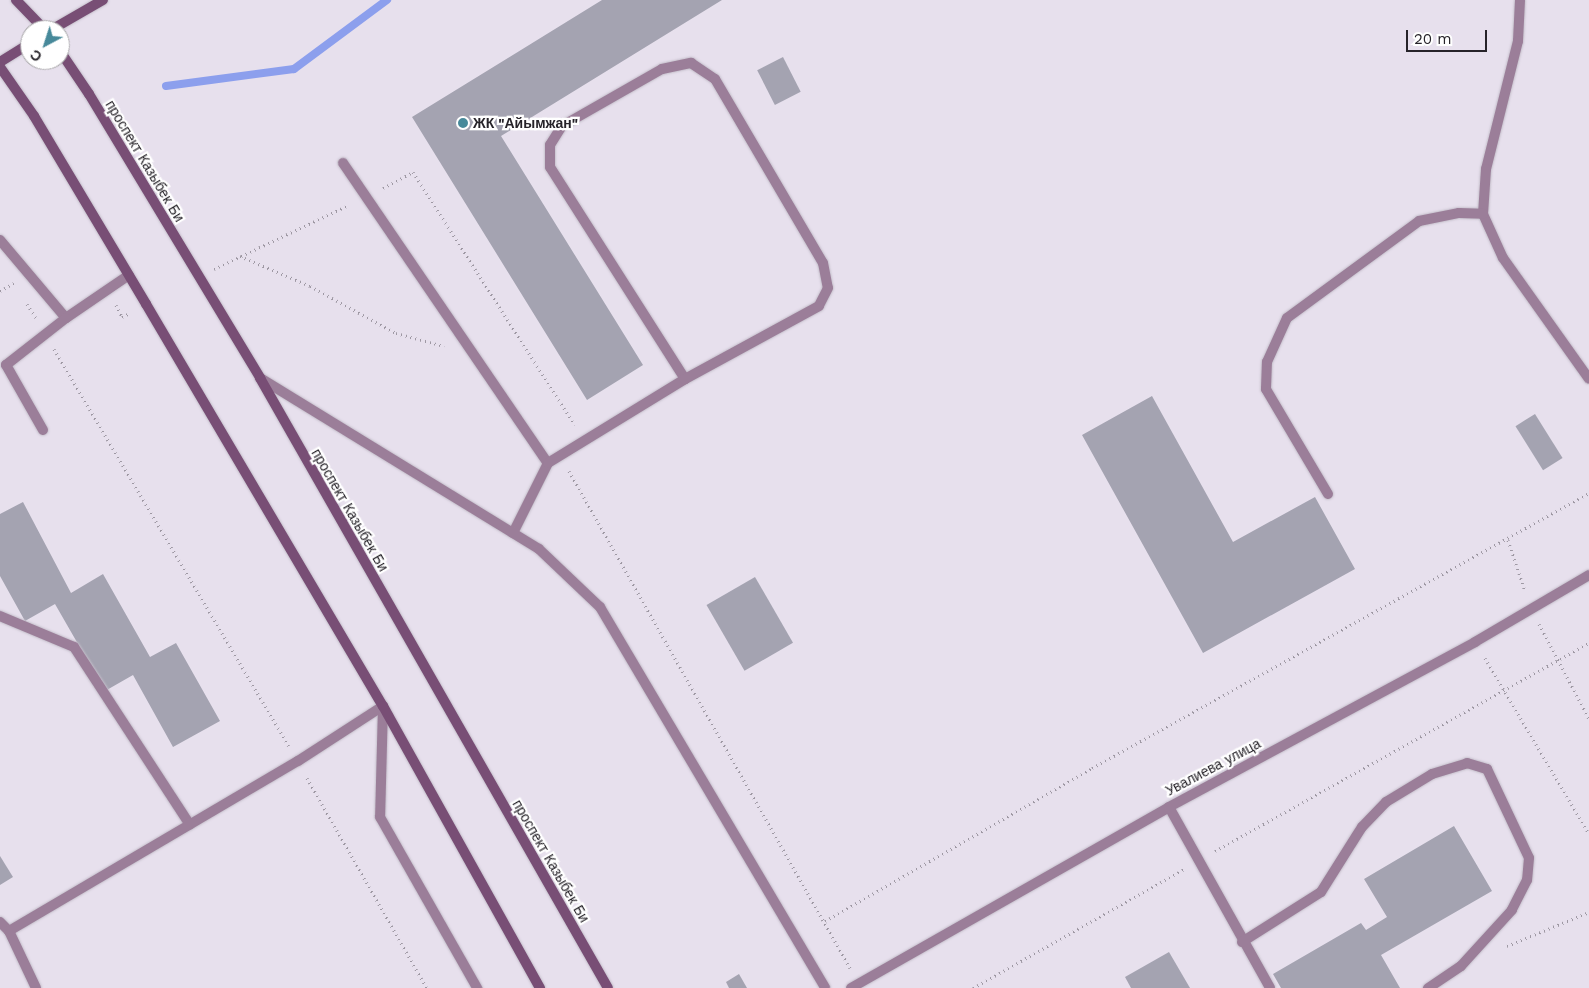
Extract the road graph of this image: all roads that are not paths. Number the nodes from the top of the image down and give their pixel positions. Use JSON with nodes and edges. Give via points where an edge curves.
{"nodes":[{"id":1,"x":16,"y":0,"type":"edge"},
{"id":2,"x":103,"y":0,"type":"edge"},
{"id":3,"x":1520,"y":0,"type":"edge"},
{"id":4,"x":35,"y":20,"type":"edge"},
{"id":5,"x":69,"y":20,"type":"edge"},
{"id":6,"x":20,"y":49,"type":"edge"},
{"id":7,"x":0,"y":62,"type":"edge"},
{"id":8,"x":70,"y":65,"type":"edge"},
{"id":9,"x":0,"y":68,"type":"edge"},
{"id":10,"x":342,"y":163,"type":"dead end"},
{"id":11,"x":1483,"y":214,"type":"junction"},
{"id":12,"x":0,"y":240,"type":"edge"},
{"id":13,"x":129,"y":275,"type":"junction"},
{"id":14,"x":66,"y":318,"type":"junction"},
{"id":15,"x":260,"y":378,"type":"junction"},
{"id":16,"x":685,"y":378,"type":"junction"},
{"id":17,"x":1589,"y":379,"type":"edge"},
{"id":18,"x":43,"y":430,"type":"dead end"},
{"id":19,"x":548,"y":463,"type":"junction"},
{"id":20,"x":1328,"y":494,"type":"dead end"},
{"id":21,"x":513,"y":533,"type":"junction"},
{"id":22,"x":1589,"y":575,"type":"edge"},
{"id":23,"x":0,"y":616,"type":"edge"},
{"id":24,"x":383,"y":706,"type":"junction"},
{"id":25,"x":1168,"y":807,"type":"junction"},
{"id":26,"x":190,"y":825,"type":"junction"},
{"id":27,"x":0,"y":922,"type":"edge"},
{"id":28,"x":9,"y":931,"type":"junction"},
{"id":29,"x":1242,"y":942,"type":"junction"},
{"id":30,"x":855,"y":986,"type":"edge"},
{"id":31,"x":36,"y":988,"type":"edge"},
{"id":32,"x":477,"y":988,"type":"edge"},
{"id":33,"x":540,"y":988,"type":"edge"},
{"id":34,"x":608,"y":988,"type":"edge"},
{"id":35,"x":825,"y":988,"type":"edge"},
{"id":36,"x":1270,"y":988,"type":"edge"},
{"id":37,"x":1428,"y":988,"type":"edge"}],
"edges":[{"from":1,"to":4,"type":"street"},
{"from":2,"to":5,"type":"street"},
{"from":3,"to":11,"type":"street","via":[[1518,41],[1486,169]]},
{"from":6,"to":7,"type":"street"},
{"from":8,"to":15,"type":"street","name":"проспект Казыбек Би"},
{"from":9,"to":13,"type":"street","via":[[34,116]]},
{"from":10,"to":19,"type":"street"},
{"from":11,"to":17,"type":"street","via":[[1503,258]]},
{"from":11,"to":20,"type":"street","via":[[1459,212],[1418,221],[1287,318],[1267,362],[1266,389]]},
{"from":12,"to":14,"type":"street"},
{"from":13,"to":14,"type":"street"},
{"from":13,"to":24,"type":"street"},
{"from":14,"to":18,"type":"street","via":[[6,365]]},
{"from":15,"to":21,"type":"street"},
{"from":15,"to":34,"type":"street","name":"проспект Казыбек Би"},
{"from":16,"to":16,"type":"street","via":[[550,167],[550,145],[562,126],[662,69],[690,63],[715,80],[823,264],[828,288],[818,306]]},
{"from":16,"to":19,"type":"street"},
{"from":19,"to":21,"type":"street"},
{"from":21,"to":35,"type":"street","via":[[540,549],[600,607]]},
{"from":22,"to":25,"type":"street","name":"Увалиева улица","via":[[1475,642]]},
{"from":23,"to":26,"type":"street","via":[[74,647]]},
{"from":24,"to":26,"type":"street"},
{"from":24,"to":32,"type":"street","via":[[380,817]]},
{"from":24,"to":33,"type":"street"},
{"from":25,"to":29,"type":"street"},
{"from":25,"to":30,"type":"street","name":"Увалиева улица"},
{"from":26,"to":28,"type":"street"},
{"from":27,"to":28,"type":"street"},
{"from":28,"to":31,"type":"street"},
{"from":29,"to":36,"type":"street"},
{"from":29,"to":37,"type":"street","via":[[1321,892],[1362,827],[1386,802],[1432,774],[1467,763],[1487,769],[1529,858],[1527,880],[1512,910],[1461,966]]}]}
